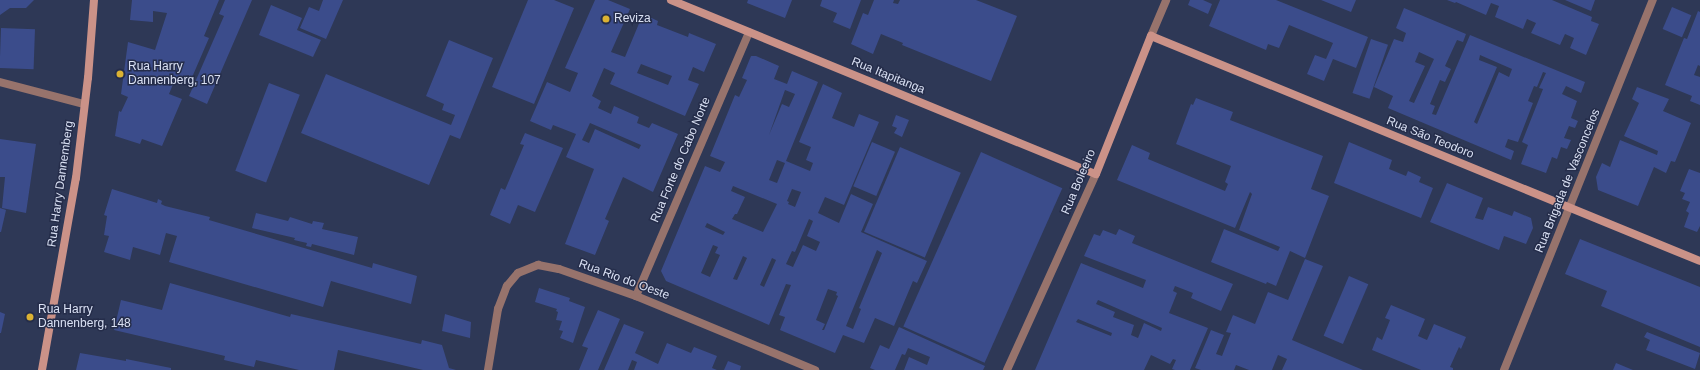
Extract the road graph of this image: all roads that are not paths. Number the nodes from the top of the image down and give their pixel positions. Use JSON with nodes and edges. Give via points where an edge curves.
{"nodes":[{"id":1,"x":94,"y":0,"type":"edge"},
{"id":2,"x":1166,"y":0,"type":"edge"},
{"id":3,"x":1653,"y":0,"type":"edge"},
{"id":4,"x":674,"y":1,"type":"edge"},
{"id":5,"x":749,"y":32,"type":"junction"},
{"id":6,"x":1151,"y":36,"type":"junction"},
{"id":7,"x":0,"y":82,"type":"edge"},
{"id":8,"x":84,"y":104,"type":"junction"},
{"id":9,"x":1096,"y":174,"type":"junction"},
{"id":10,"x":1570,"y":209,"type":"junction"},
{"id":11,"x":1700,"y":261,"type":"edge"},
{"id":12,"x":636,"y":296,"type":"junction"},
{"id":13,"x":42,"y":370,"type":"edge"},
{"id":14,"x":488,"y":370,"type":"edge"},
{"id":15,"x":815,"y":370,"type":"edge"},
{"id":16,"x":1007,"y":370,"type":"edge"},
{"id":17,"x":1504,"y":370,"type":"edge"}],
"edges":[{"from":1,"to":8,"type":"main road","name":"Rua Harry Dannemberg"},
{"from":2,"to":6,"type":"street","name":"Rua Boleeiro"},
{"from":3,"to":10,"type":"street","name":"Rua Brigada de Vasconcelos"},
{"from":4,"to":5,"type":"main road","name":"Rua Itapitanga"},
{"from":5,"to":9,"type":"main road","name":"Rua Itapitanga"},
{"from":5,"to":12,"type":"street","name":"Rua Forte do Cabo Norte"},
{"from":6,"to":9,"type":"main road","name":"Rua Boleeiro"},
{"from":6,"to":10,"type":"main road","name":"Rua São Teodoro"},
{"from":7,"to":8,"type":"street"},
{"from":8,"to":13,"type":"main road","name":"Rua Harry Dannemberg","via":[[76,178]]},
{"from":9,"to":16,"type":"street","name":"Rua Boleeiro"},
{"from":10,"to":11,"type":"main road","name":"Rua São Teodoro"},
{"from":10,"to":17,"type":"street","name":"Rua Brigada de Vasconcelos"},
{"from":12,"to":14,"type":"street","name":"Rua Rio do Oeste","via":[[559,269],[538,265],[518,273],[507,286],[498,309]]},
{"from":12,"to":15,"type":"street","name":"Rua Rio do Oeste"}]}
